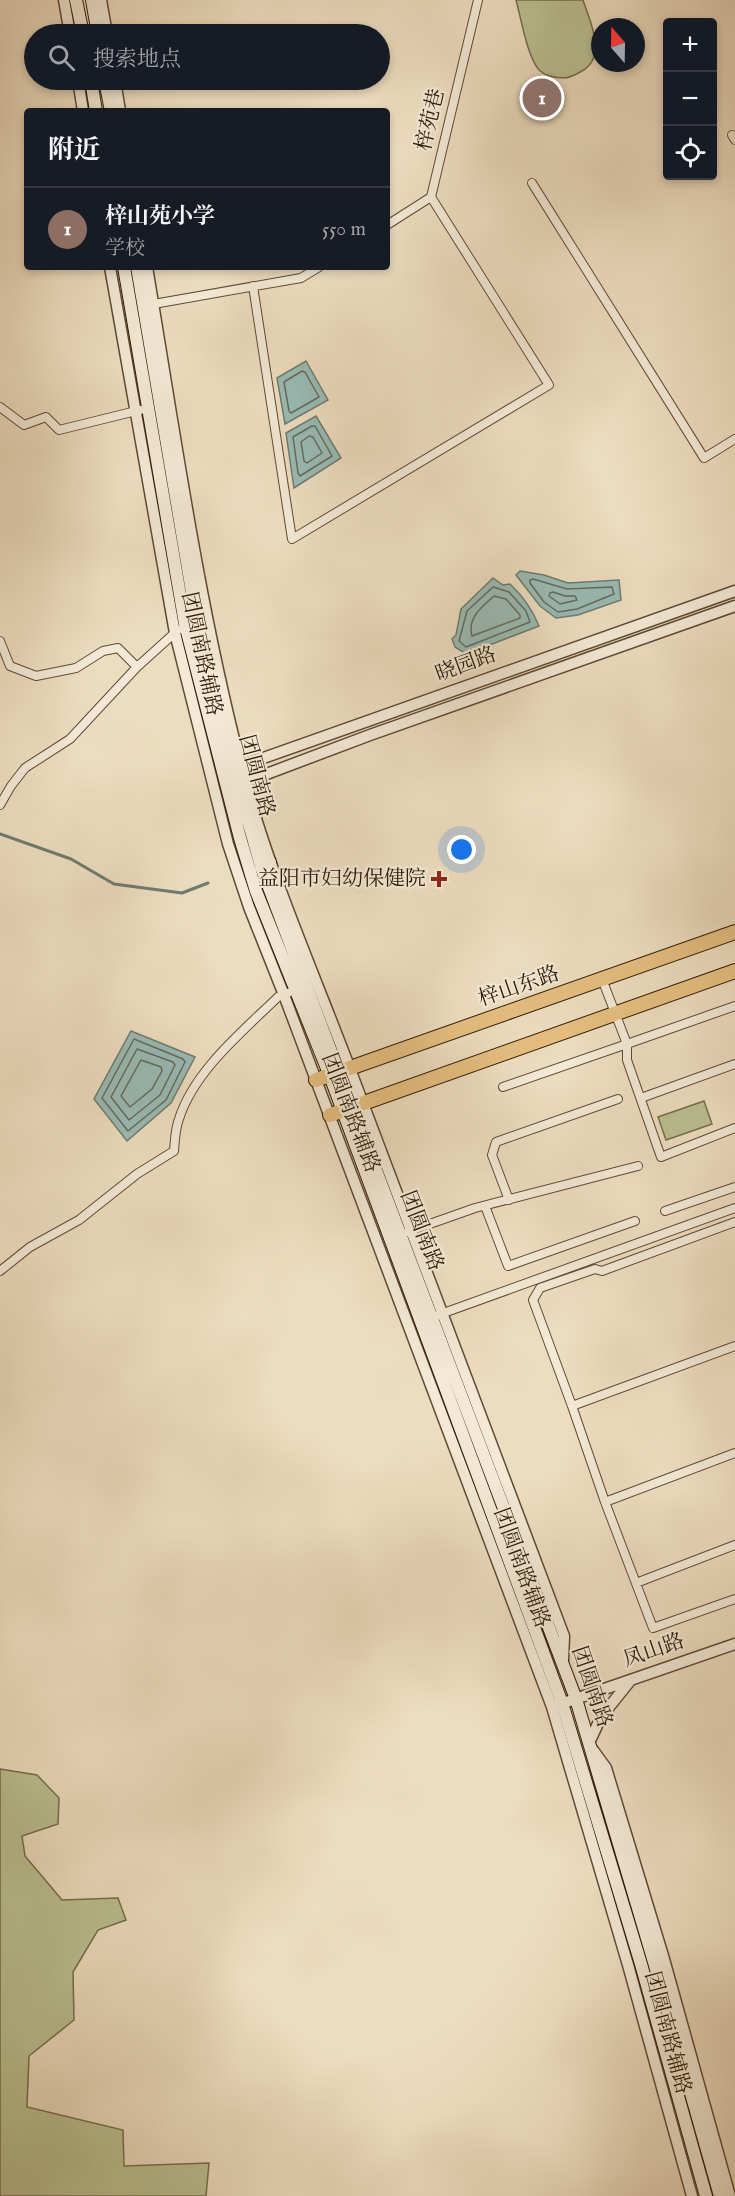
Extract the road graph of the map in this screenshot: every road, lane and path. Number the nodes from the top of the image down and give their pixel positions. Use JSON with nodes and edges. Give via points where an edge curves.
{"nodes":[{"id":1,"x":64,"y":0,"type":"edge"},
{"id":2,"x":76,"y":0,"type":"edge"},
{"id":3,"x":92,"y":0,"type":"edge"},
{"id":4,"x":101,"y":0,"type":"edge"},
{"id":5,"x":478,"y":0,"type":"edge"},
{"id":6,"x":68,"y":24,"type":"edge"},
{"id":7,"x":81,"y":24,"type":"edge"},
{"id":8,"x":96,"y":24,"type":"edge"},
{"id":9,"x":105,"y":24,"type":"edge"},
{"id":10,"x":80,"y":90,"type":"edge"},
{"id":11,"x":93,"y":90,"type":"edge"},
{"id":12,"x":107,"y":90,"type":"edge"},
{"id":13,"x":117,"y":90,"type":"edge"},
{"id":14,"x":83,"y":108,"type":"edge"},
{"id":15,"x":96,"y":108,"type":"edge"},
{"id":16,"x":110,"y":108,"type":"edge"},
{"id":17,"x":120,"y":108,"type":"edge"},
{"id":18,"x":532,"y":183,"type":"dead end"},
{"id":19,"x":431,"y":198,"type":"junction"},
{"id":20,"x":390,"y":223,"type":"edge"},
{"id":21,"x":111,"y":270,"type":"edge"},
{"id":22,"x":125,"y":270,"type":"edge"},
{"id":23,"x":138,"y":270,"type":"edge"},
{"id":24,"x":147,"y":270,"type":"edge"},
{"id":25,"x":314,"y":270,"type":"edge"},
{"id":26,"x":253,"y":286,"type":"junction"},
{"id":27,"x":148,"y":305,"type":"junction"},
{"id":28,"x":0,"y":407,"type":"edge"},
{"id":29,"x":149,"y":408,"type":"junction"},
{"id":30,"x":135,"y":412,"type":"junction"},
{"id":31,"x":735,"y":440,"type":"edge"},
{"id":32,"x":735,"y":591,"type":"edge"},
{"id":33,"x":735,"y":606,"type":"edge"},
{"id":34,"x":185,"y":624,"type":"junction"},
{"id":35,"x":175,"y":633,"type":"junction"},
{"id":36,"x":0,"y":641,"type":"edge"},
{"id":37,"x":137,"y":667,"type":"junction"},
{"id":38,"x":232,"y":769,"type":"junction"},
{"id":39,"x":209,"y":776,"type":"junction"},
{"id":40,"x":230,"y":786,"type":"junction"},
{"id":41,"x":0,"y":805,"type":"edge"},
{"id":42,"x":270,"y":862,"type":"junction"},
{"id":43,"x":269,"y":889,"type":"junction"},
{"id":44,"x":735,"y":932,"type":"edge"},
{"id":45,"x":735,"y":971,"type":"edge"},
{"id":46,"x":602,"y":979,"type":"junction"},
{"id":47,"x":296,"y":990,"type":"junction"},
{"id":48,"x":284,"y":995,"type":"junction"},
{"id":49,"x":735,"y":1006,"type":"edge"},
{"id":50,"x":616,"y":1013,"type":"junction"},
{"id":51,"x":627,"y":1044,"type":"junction"},
{"id":52,"x":735,"y":1064,"type":"edge"},
{"id":53,"x":340,"y":1072,"type":"junction"},
{"id":54,"x":316,"y":1080,"type":"junction"},
{"id":55,"x":503,"y":1088,"type":"dead end"},
{"id":56,"x":641,"y":1098,"type":"junction"},
{"id":57,"x":618,"y":1099,"type":"dead end"},
{"id":58,"x":347,"y":1109,"type":"junction"},
{"id":59,"x":735,"y":1128,"type":"edge"},
{"id":60,"x":638,"y":1166,"type":"dead end"},
{"id":61,"x":735,"y":1187,"type":"edge"},
{"id":62,"x":509,"y":1200,"type":"junction"},
{"id":63,"x":485,"y":1206,"type":"junction"},
{"id":64,"x":735,"y":1208,"type":"edge"},
{"id":65,"x":665,"y":1211,"type":"dead end"},
{"id":66,"x":635,"y":1221,"type":"dead end"},
{"id":67,"x":735,"y":1222,"type":"edge"},
{"id":68,"x":406,"y":1233,"type":"junction"},
{"id":69,"x":0,"y":1271,"type":"edge"},
{"id":70,"x":437,"y":1316,"type":"junction"},
{"id":71,"x":735,"y":1346,"type":"edge"},
{"id":72,"x":572,"y":1406,"type":"junction"},
{"id":73,"x":735,"y":1453,"type":"edge"},
{"id":74,"x":605,"y":1502,"type":"junction"},
{"id":75,"x":735,"y":1545,"type":"edge"},
{"id":76,"x":636,"y":1583,"type":"junction"},
{"id":77,"x":735,"y":1599,"type":"edge"},
{"id":78,"x":735,"y":1644,"type":"edge"},
{"id":79,"x":630,"y":1681,"type":"junction"},
{"id":80,"x":576,"y":1699,"type":"junction"},
{"id":81,"x":557,"y":1705,"type":"junction"},
{"id":82,"x":590,"y":1745,"type":"junction"},
{"id":83,"x":692,"y":2196,"type":"edge"},
{"id":84,"x":706,"y":2196,"type":"edge"},
{"id":85,"x":720,"y":2196,"type":"edge"},
{"id":86,"x":730,"y":2196,"type":"edge"}],
"edges":[{"from":1,"to":6,"type":"street"},
{"from":2,"to":7,"type":"main road"},
{"from":3,"to":8,"type":"main road"},
{"from":4,"to":9,"type":"street"},
{"from":5,"to":19,"type":"street","name":"梓苑巷"},
{"from":10,"to":14,"type":"street"},
{"from":11,"to":15,"type":"main road"},
{"from":12,"to":16,"type":"main road"},
{"from":13,"to":17,"type":"street"},
{"from":18,"to":31,"type":"street","via":[[704,458]]},
{"from":19,"to":20,"type":"street"},
{"from":19,"to":26,"type":"street","via":[[549,385],[292,539]]},
{"from":21,"to":30,"type":"street","name":"团圆南路辅路"},
{"from":22,"to":29,"type":"main road","name":"团圆南路"},
{"from":23,"to":27,"type":"main road","name":"团圆南路"},
{"from":24,"to":27,"type":"street"},
{"from":25,"to":26,"type":"street","via":[[301,278]]},
{"from":26,"to":27,"type":"street"},
{"from":27,"to":38,"type":"main road","name":"团圆南路","via":[[200,639]]},
{"from":28,"to":30,"type":"street","via":[[24,425],[46,417],[59,430]]},
{"from":29,"to":30,"type":"street"},
{"from":29,"to":34,"type":"main road","name":"团圆南路"},
{"from":30,"to":35,"type":"street","name":"团圆南路辅路"},
{"from":32,"to":38,"type":"street","name":"晓园路"},
{"from":33,"to":40,"type":"street","name":"晓园路"},
{"from":34,"to":35,"type":"street"},
{"from":34,"to":38,"type":"main road","name":"团圆南路"},
{"from":35,"to":37,"type":"street"},
{"from":35,"to":39,"type":"street","name":"团圆南路辅路"},
{"from":36,"to":37,"type":"street","via":[[10,666],[36,676],[76,668],[103,651],[118,648]]},
{"from":37,"to":41,"type":"street","via":[[70,739],[25,768]]},
{"from":38,"to":39,"type":"street","name":"晓园路"},
{"from":38,"to":40,"type":"main road","name":"团圆南路"},
{"from":39,"to":40,"type":"street","name":"团圆南路辅路"},
{"from":40,"to":42,"type":"street","name":"团圆南路辅路"},
{"from":40,"to":43,"type":"main road","name":"团圆南路"},
{"from":40,"to":47,"type":"main road","name":"团圆南路","via":[[256,891]]},
{"from":40,"to":48,"type":"street","name":"团圆南路辅路","via":[[249,907]]},
{"from":42,"to":43,"type":"main road"},
{"from":42,"to":53,"type":"street","name":"团圆南路辅路"},
{"from":43,"to":53,"type":"main road","name":"团圆南路"},
{"from":44,"to":46,"type":"highway","name":"梓山东路"},
{"from":45,"to":50,"type":"highway"},
{"from":46,"to":50,"type":"street"},
{"from":46,"to":53,"type":"highway","name":"梓山东路"},
{"from":47,"to":48,"type":"street"},
{"from":47,"to":53,"type":"main road","name":"团圆南路"},
{"from":48,"to":54,"type":"street","name":"团圆南路辅路"},
{"from":48,"to":69,"type":"street","via":[[228,1045],[197,1082],[178,1119],[174,1151]]},
{"from":49,"to":51,"type":"street"},
{"from":50,"to":51,"type":"street"},
{"from":50,"to":58,"type":"highway"},
{"from":51,"to":55,"type":"street"},
{"from":51,"to":56,"type":"street","via":[[627,1060]]},
{"from":52,"to":56,"type":"street"},
{"from":53,"to":54,"type":"highway","name":"梓山东路"},
{"from":53,"to":58,"type":"main road","name":"团圆南路"},
{"from":54,"to":58,"type":"street","name":"团圆南路辅路"},
{"from":56,"to":59,"type":"street","via":[[661,1157]]},
{"from":57,"to":62,"type":"street","via":[[496,1142],[492,1155]]},
{"from":58,"to":68,"type":"main road","name":"团圆南路"},
{"from":58,"to":81,"type":"main road","name":"团圆南路"},
{"from":60,"to":62,"type":"street"},
{"from":61,"to":65,"type":"street"},
{"from":62,"to":63,"type":"street"},
{"from":63,"to":66,"type":"street","via":[[508,1266]]},
{"from":63,"to":68,"type":"street"},
{"from":64,"to":70,"type":"street"},
{"from":67,"to":72,"type":"street","via":[[602,1271],[595,1269],[540,1288],[533,1300]]},
{"from":68,"to":70,"type":"main road","name":"团圆南路"},
{"from":70,"to":80,"type":"main road","name":"团圆南路"},
{"from":71,"to":72,"type":"street"},
{"from":72,"to":74,"type":"street"},
{"from":73,"to":74,"type":"street"},
{"from":74,"to":76,"type":"street"},
{"from":75,"to":76,"type":"street"},
{"from":76,"to":77,"type":"street","via":[[653,1628]]},
{"from":78,"to":79,"type":"street","name":"凤山路"},
{"from":79,"to":80,"type":"street","name":"凤山路"},
{"from":79,"to":82,"type":"street","via":[[601,1718]]},
{"from":80,"to":81,"type":"street","name":"凤山路"},
{"from":80,"to":82,"type":"main road","name":"团圆南路"},
{"from":81,"to":83,"type":"street","name":"团圆南路辅路"},
{"from":81,"to":84,"type":"main road","name":"团圆南路","via":[[641,1964]]},
{"from":82,"to":85,"type":"main road","name":"团圆南路"},
{"from":82,"to":86,"type":"street","name":"团圆南路辅路","via":[[606,1768]]}]}
